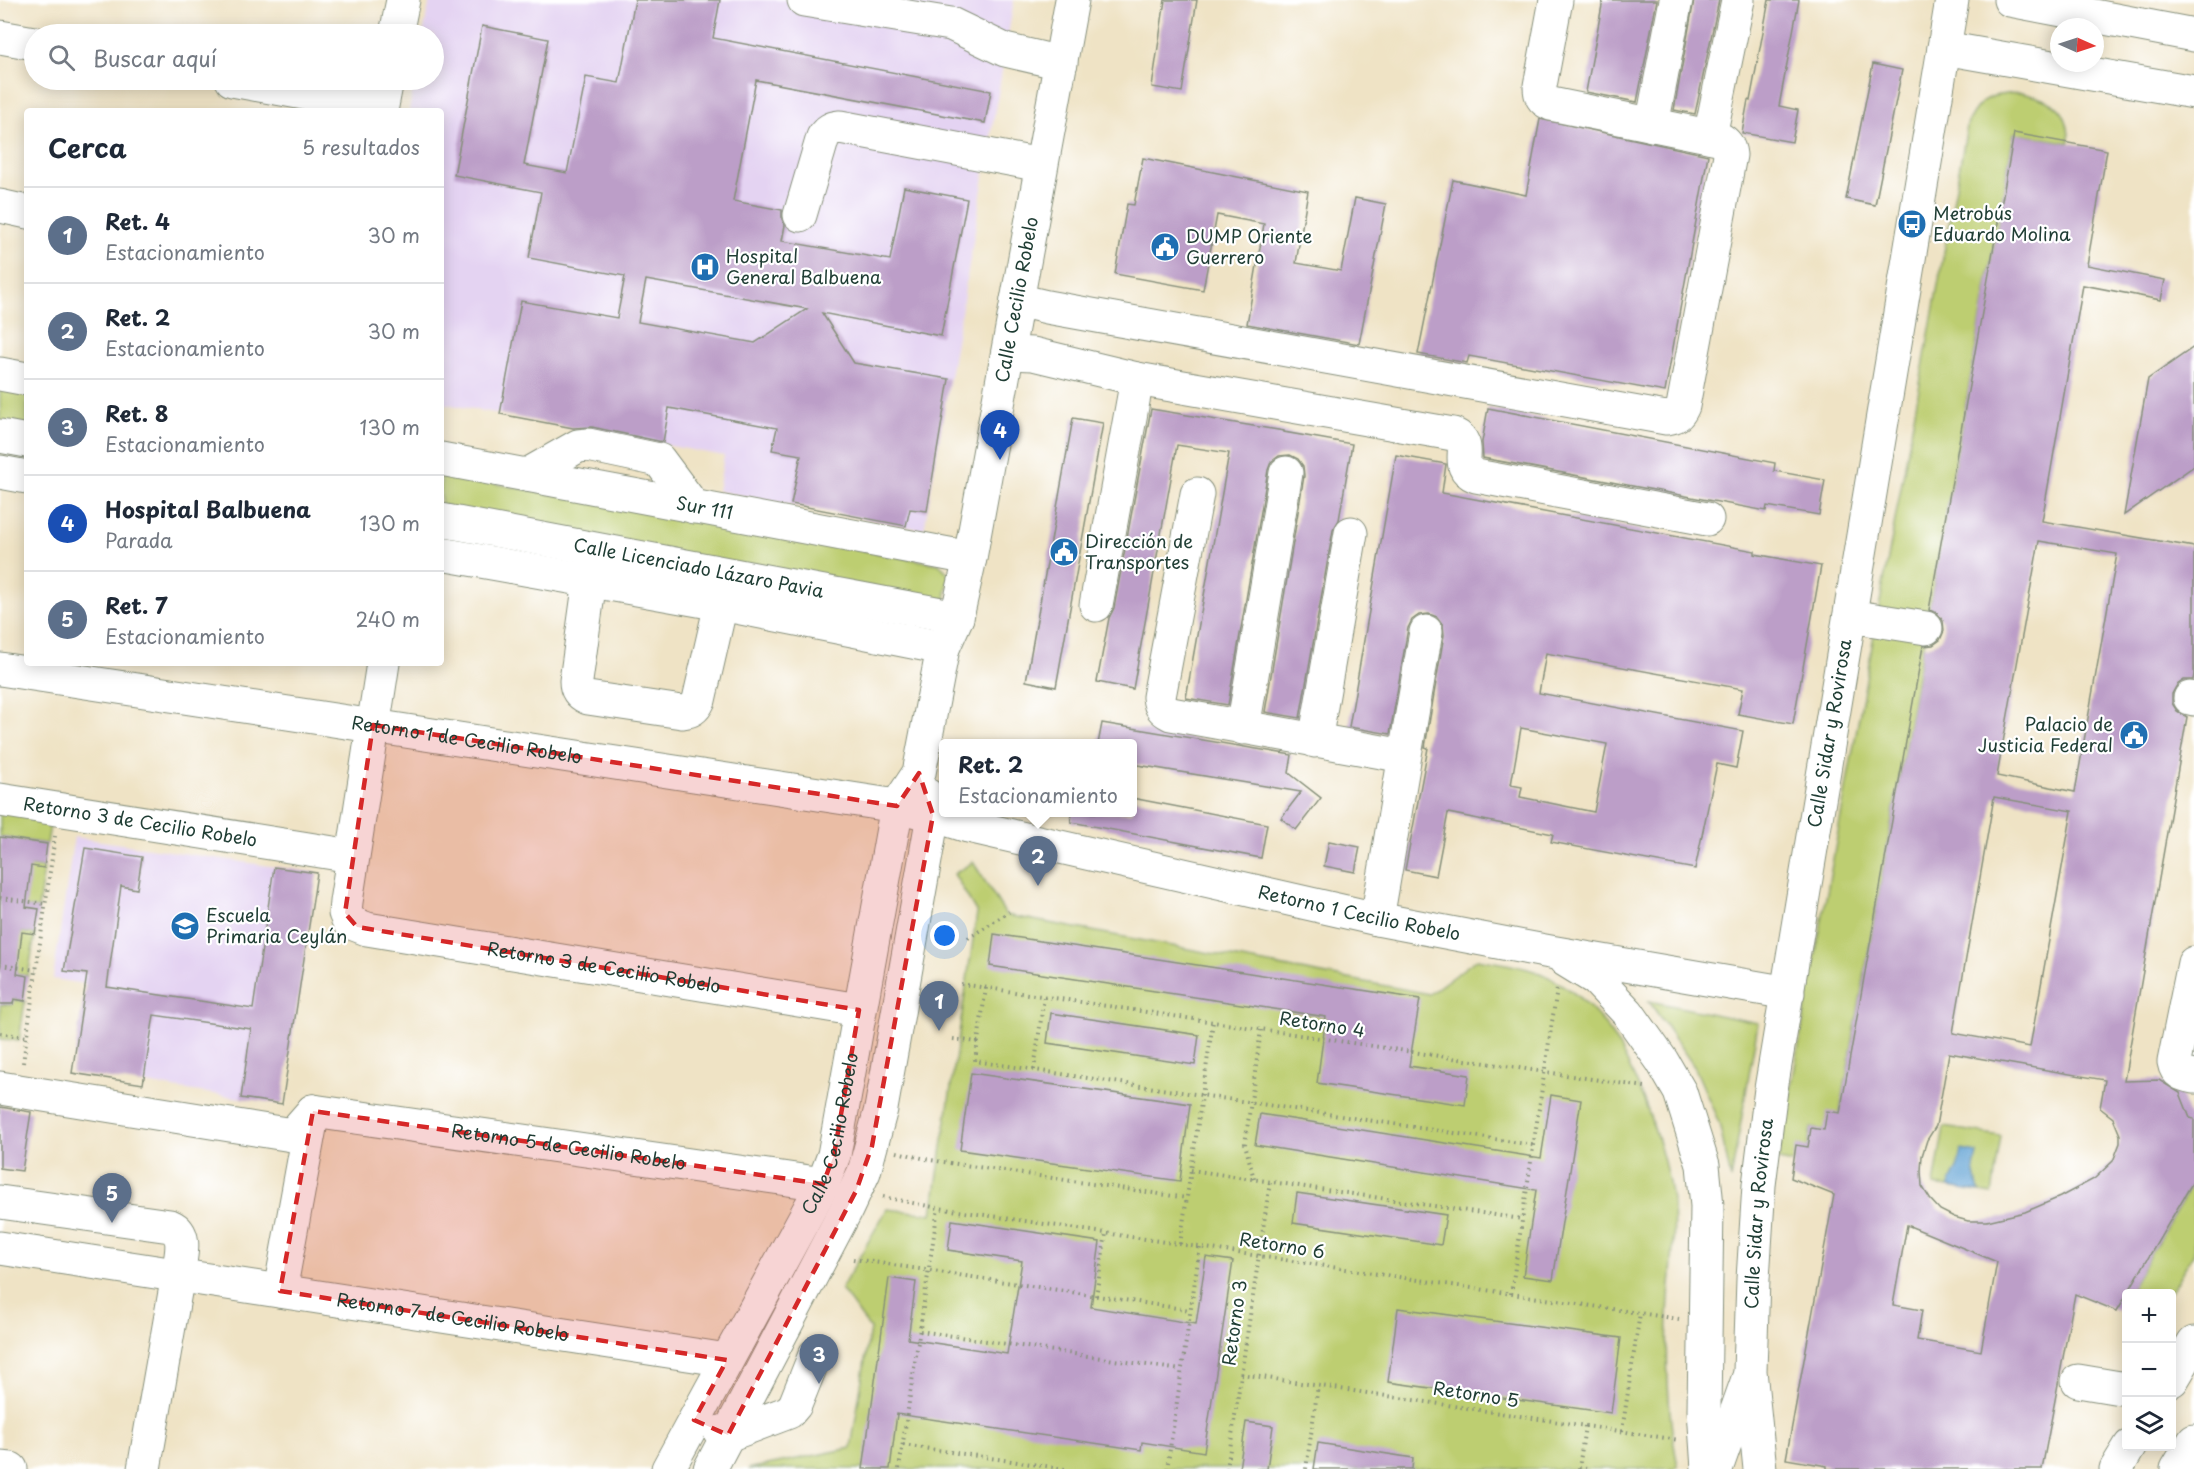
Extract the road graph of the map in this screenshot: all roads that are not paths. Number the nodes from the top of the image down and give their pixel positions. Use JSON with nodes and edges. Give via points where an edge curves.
{"nodes":[{"id":1,"x":403,"y":0,"type":"edge"},
{"id":2,"x":804,"y":0,"type":"edge"},
{"id":3,"x":1072,"y":0,"type":"edge"},
{"id":4,"x":1556,"y":0,"type":"edge"},
{"id":5,"x":1676,"y":0,"type":"edge"},
{"id":6,"x":1738,"y":0,"type":"edge"},
{"id":7,"x":1952,"y":0,"type":"edge"},
{"id":8,"x":2010,"y":0,"type":"edge"},
{"id":9,"x":2043,"y":3,"type":"edge"},
{"id":10,"x":954,"y":12,"type":"edge"},
{"id":11,"x":398,"y":24,"type":"edge"},
{"id":12,"x":2194,"y":35,"type":"edge"},
{"id":13,"x":0,"y":37,"type":"edge"},
{"id":14,"x":24,"y":41,"type":"edge"},
{"id":15,"x":1944,"y":48,"type":"junction"},
{"id":16,"x":1061,"y":63,"type":"junction"},
{"id":17,"x":311,"y":90,"type":"edge"},
{"id":18,"x":2194,"y":92,"type":"edge"},
{"id":19,"x":383,"y":99,"type":"edge"},
{"id":20,"x":1652,"y":124,"type":"junction"},
{"id":21,"x":1710,"y":136,"type":"junction"},
{"id":22,"x":1041,"y":165,"type":"junction"},
{"id":23,"x":0,"y":206,"type":"edge"},
{"id":24,"x":24,"y":211,"type":"edge"},
{"id":25,"x":800,"y":215,"type":"dead end"},
{"id":26,"x":1017,"y":300,"type":"junction"},
{"id":27,"x":1008,"y":353,"type":"junction"},
{"id":28,"x":0,"y":374,"type":"edge"},
{"id":29,"x":24,"y":378,"type":"edge"},
{"id":30,"x":1137,"y":379,"type":"junction"},
{"id":31,"x":0,"y":436,"type":"edge"},
{"id":32,"x":24,"y":440,"type":"edge"},
{"id":33,"x":444,"y":460,"type":"edge"},
{"id":34,"x":0,"y":472,"type":"edge"},
{"id":35,"x":1286,"y":473,"type":"dead end"},
{"id":36,"x":24,"y":476,"type":"edge"},
{"id":37,"x":1197,"y":494,"type":"dead end"},
{"id":38,"x":1707,"y":519,"type":"dead end"},
{"id":39,"x":444,"y":521,"type":"edge"},
{"id":40,"x":1351,"y":533,"type":"dead end"},
{"id":41,"x":444,"y":555,"type":"edge"},
{"id":42,"x":970,"y":558,"type":"junction"},
{"id":43,"x":590,"y":580,"type":"junction"},
{"id":44,"x":721,"y":604,"type":"junction"},
{"id":45,"x":1096,"y":605,"type":"dead end"},
{"id":46,"x":957,"y":617,"type":"junction"},
{"id":47,"x":1848,"y":625,"type":"junction"},
{"id":48,"x":1426,"y":632,"type":"dead end"},
{"id":49,"x":1925,"y":637,"type":"dead end"},
{"id":50,"x":943,"y":648,"type":"junction"},
{"id":51,"x":383,"y":666,"type":"edge"},
{"id":52,"x":0,"y":669,"type":"edge"},
{"id":53,"x":373,"y":725,"type":"junction"},
{"id":54,"x":1243,"y":728,"type":"junction"},
{"id":55,"x":1315,"y":741,"type":"junction"},
{"id":56,"x":1404,"y":756,"type":"junction"},
{"id":57,"x":919,"y":773,"type":"junction"},
{"id":58,"x":0,"y":800,"type":"edge"},
{"id":59,"x":897,"y":806,"type":"junction"},
{"id":60,"x":933,"y":814,"type":"junction"},
{"id":61,"x":939,"y":816,"type":"edge"},
{"id":62,"x":942,"y":817,"type":"edge"},
{"id":63,"x":352,"y":856,"type":"junction"},
{"id":64,"x":1377,"y":919,"type":"junction"},
{"id":65,"x":1556,"y":955,"type":"junction"},
{"id":66,"x":2194,"y":963,"type":"edge"},
{"id":67,"x":1788,"y":993,"type":"junction"},
{"id":68,"x":859,"y":1010,"type":"junction"},
{"id":69,"x":2194,"y":1077,"type":"edge"},
{"id":70,"x":9,"y":1089,"type":"edge"},
{"id":71,"x":844,"y":1101,"type":"junction"},
{"id":72,"x":881,"y":1109,"type":"junction"},
{"id":73,"x":313,"y":1111,"type":"junction"},
{"id":74,"x":823,"y":1184,"type":"junction"},
{"id":75,"x":0,"y":1202,"type":"edge"},
{"id":76,"x":0,"y":1248,"type":"edge"},
{"id":77,"x":178,"y":1275,"type":"junction"},
{"id":78,"x":280,"y":1291,"type":"junction"},
{"id":79,"x":2194,"y":1343,"type":"edge"},
{"id":80,"x":815,"y":1355,"type":"dead end"},
{"id":81,"x":727,"y":1360,"type":"junction"},
{"id":82,"x":1750,"y":1371,"type":"junction"},
{"id":83,"x":2176,"y":1373,"type":"edge"},
{"id":84,"x":2078,"y":1381,"type":"dead end"},
{"id":85,"x":2122,"y":1388,"type":"edge"},
{"id":86,"x":694,"y":1420,"type":"junction"},
{"id":87,"x":728,"y":1436,"type":"junction"},
{"id":88,"x":2194,"y":1441,"type":"edge"},
{"id":89,"x":2127,"y":1451,"type":"edge"},
{"id":90,"x":1710,"y":1460,"type":"edge"},
{"id":91,"x":0,"y":1468,"type":"edge"},
{"id":92,"x":10,"y":1469,"type":"edge"},
{"id":93,"x":144,"y":1469,"type":"edge"},
{"id":94,"x":668,"y":1469,"type":"edge"},
{"id":95,"x":710,"y":1469,"type":"edge"},
{"id":96,"x":1760,"y":1469,"type":"edge"},
{"id":97,"x":2116,"y":1469,"type":"edge"},
{"id":98,"x":2177,"y":1469,"type":"edge"}],
"edges":[{"from":1,"to":11,"type":"street"},
{"from":2,"to":10,"type":"street"},
{"from":3,"to":16,"type":"street","name":"Calle Cecilio Robelo"},
{"from":4,"to":20,"type":"street","via":[[1540,86],[1544,101]]},
{"from":5,"to":20,"type":"street"},
{"from":6,"to":21,"type":"street"},
{"from":7,"to":15,"type":"street","name":"Calle Sidar y Rovirosa"},
{"from":8,"to":9,"type":"street"},
{"from":9,"to":12,"type":"street"},
{"from":10,"to":16,"type":"street","via":[[1005,50]]},
{"from":13,"to":14,"type":"street"},
{"from":15,"to":18,"type":"street"},
{"from":15,"to":47,"type":"street","name":"Calle Sidar y Rovirosa"},
{"from":16,"to":22,"type":"street","name":"Calle Cecilio Robelo"},
{"from":17,"to":19,"type":"street"},
{"from":20,"to":21,"type":"street"},
{"from":21,"to":26,"type":"street","via":[[1725,141],[1730,155],[1683,406],[1674,418]]},
{"from":22,"to":25,"type":"street","via":[[833,128],[823,137]]},
{"from":22,"to":26,"type":"street","name":"Calle Cecilio Robelo"},
{"from":23,"to":24,"type":"street"},
{"from":26,"to":27,"type":"street","name":"Calle Cecilio Robelo"},
{"from":27,"to":30,"type":"street","via":[[1033,354]]},
{"from":27,"to":42,"type":"street","name":"Calle Cecilio Robelo"},
{"from":28,"to":29,"type":"street"},
{"from":30,"to":38,"type":"street","via":[[1453,434],[1464,443],[1464,467],[1476,476]]},
{"from":30,"to":45,"type":"street"},
{"from":31,"to":32,"type":"street"},
{"from":33,"to":42,"type":"street","name":"Sur 111"},
{"from":34,"to":36,"type":"street"},
{"from":35,"to":54,"type":"street"},
{"from":37,"to":54,"type":"street","via":[[1160,705],[1171,714]]},
{"from":39,"to":46,"type":"street","name":"Calle Licenciado Lázaro Pavia"},
{"from":40,"to":55,"type":"street"},
{"from":41,"to":43,"type":"street","name":"Calle Licenciado Lázaro Pavia"},
{"from":42,"to":46,"type":"street","name":"Calle Cecilio Robelo"},
{"from":43,"to":44,"type":"street","name":"Calle Licenciado Lázaro Pavia"},
{"from":43,"to":44,"type":"street","via":[[576,681],[576,688],[588,698],[690,712],[699,700]]},
{"from":44,"to":50,"type":"street","name":"Calle Licenciado Lázaro Pavia"},
{"from":46,"to":50,"type":"street","name":"Calle Cecilio Robelo"},
{"from":47,"to":49,"type":"street"},
{"from":47,"to":67,"type":"street","name":"Calle Sidar y Rovirosa"},
{"from":48,"to":56,"type":"street"},
{"from":50,"to":57,"type":"street","name":"Calle Cecilio Robelo"},
{"from":51,"to":53,"type":"street"},
{"from":52,"to":53,"type":"street","name":"Retorno 1 de Cecilio Robelo"},
{"from":53,"to":59,"type":"street","name":"Retorno 1 de Cecilio Robelo"},
{"from":53,"to":63,"type":"street"},
{"from":54,"to":55,"type":"street"},
{"from":55,"to":56,"type":"street"},
{"from":56,"to":64,"type":"street"},
{"from":57,"to":59,"type":"street","name":"Calle Cecilio Robelo"},
{"from":57,"to":60,"type":"street","name":"Calle Cecilio Robelo"},
{"from":58,"to":63,"type":"street","name":"Retorno 3 de Cecilio Robelo"},
{"from":59,"to":60,"type":"street","name":"Retorno 1 de Cecilio Robelo"},
{"from":59,"to":68,"type":"street","name":"Calle Cecilio Robelo"},
{"from":60,"to":61,"type":"street","name":"Retorno 1 Cecilio Robelo"},
{"from":60,"to":72,"type":"street","name":"Calle Cecilio Robelo"},
{"from":62,"to":64,"type":"street","name":"Retorno 1 Cecilio Robelo"},
{"from":63,"to":68,"type":"street","name":"Retorno 3 de Cecilio Robelo","via":[[345,913],[357,927]]},
{"from":64,"to":65,"type":"street","name":"Retorno 1 Cecilio Robelo"},
{"from":65,"to":67,"type":"street","name":"Retorno 1 Cecilio Robelo"},
{"from":65,"to":90,"type":"street","via":[[1596,979],[1628,1013],[1662,1061],[1680,1092],[1703,1165],[1707,1206],[1704,1410]]},
{"from":66,"to":69,"type":"street","via":[[2174,1062],[2177,1071]]},
{"from":67,"to":82,"type":"street","name":"Calle Sidar y Rovirosa","via":[[1759,1185]]},
{"from":68,"to":71,"type":"street","name":"Calle Cecilio Robelo"},
{"from":70,"to":73,"type":"street","via":[[292,1135]]},
{"from":71,"to":72,"type":"street"},
{"from":71,"to":74,"type":"street","name":"Calle Cecilio Robelo","via":[[834,1155]]},
{"from":72,"to":87,"type":"street","name":"Calle Cecilio Robelo","via":[[856,1191]]},
{"from":73,"to":74,"type":"street","name":"Retorno 5 de Cecilio Robelo"},
{"from":73,"to":78,"type":"street"},
{"from":74,"to":81,"type":"street","name":"Calle Cecilio Robelo"},
{"from":75,"to":77,"type":"street","via":[[170,1226],[181,1235]]},
{"from":76,"to":77,"type":"street","name":"Retorno 7 de Cecilio Robelo"},
{"from":77,"to":78,"type":"street","name":"Retorno 7 de Cecilio Robelo"},
{"from":77,"to":93,"type":"street"},
{"from":78,"to":81,"type":"street","name":"Retorno 7 de Cecilio Robelo"},
{"from":79,"to":83,"type":"street"},
{"from":80,"to":87,"type":"street","via":[[793,1409]]},
{"from":81,"to":86,"type":"street","name":"Calle Cecilio Robelo"},
{"from":82,"to":90,"type":"street"},
{"from":82,"to":96,"type":"street","name":"Calle Sidar y Rovirosa"},
{"from":84,"to":85,"type":"street"},
{"from":86,"to":87,"type":"street"},
{"from":86,"to":94,"type":"street","name":"Calle Cecilio Robelo"},
{"from":87,"to":95,"type":"street","name":"Calle Cecilio Robelo"},
{"from":88,"to":98,"type":"street"},
{"from":89,"to":97,"type":"street"},
{"from":91,"to":92,"type":"street"}]}
